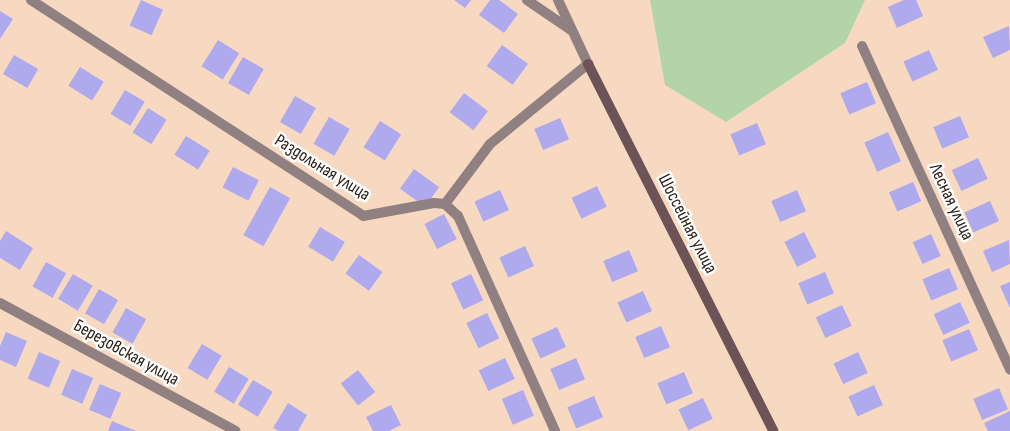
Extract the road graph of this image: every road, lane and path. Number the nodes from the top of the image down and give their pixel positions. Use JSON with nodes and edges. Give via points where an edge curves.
{"nodes":[{"id":1,"x":31,"y":0,"type":"edge"},
{"id":2,"x":527,"y":0,"type":"edge"},
{"id":3,"x":558,"y":0,"type":"edge"},
{"id":4,"x":572,"y":31,"type":"junction"},
{"id":5,"x":862,"y":46,"type":"dead end"},
{"id":6,"x":588,"y":64,"type":"junction"},
{"id":7,"x":445,"y":204,"type":"junction"},
{"id":8,"x":0,"y":303,"type":"edge"},
{"id":9,"x":1010,"y":370,"type":"edge"},
{"id":10,"x":236,"y":431,"type":"edge"},
{"id":11,"x":555,"y":431,"type":"edge"},
{"id":12,"x":774,"y":431,"type":"edge"}],
"edges":[{"from":1,"to":7,"type":"street","name":"Раздольная улица","via":[[363,216],[434,203]]},
{"from":2,"to":4,"type":"street","name":"Шоссейная улица"},
{"from":3,"to":4,"type":"street","name":"Шоссейная улица"},
{"from":4,"to":6,"type":"street","name":"Шоссейная улица"},
{"from":5,"to":9,"type":"street","name":"Лесная улица"},
{"from":6,"to":7,"type":"street","via":[[490,144]]},
{"from":6,"to":12,"type":"street","name":"Шоссейная улица"},
{"from":7,"to":11,"type":"street","via":[[458,216]]},
{"from":8,"to":10,"type":"street","name":"Березовская улица"}]}
